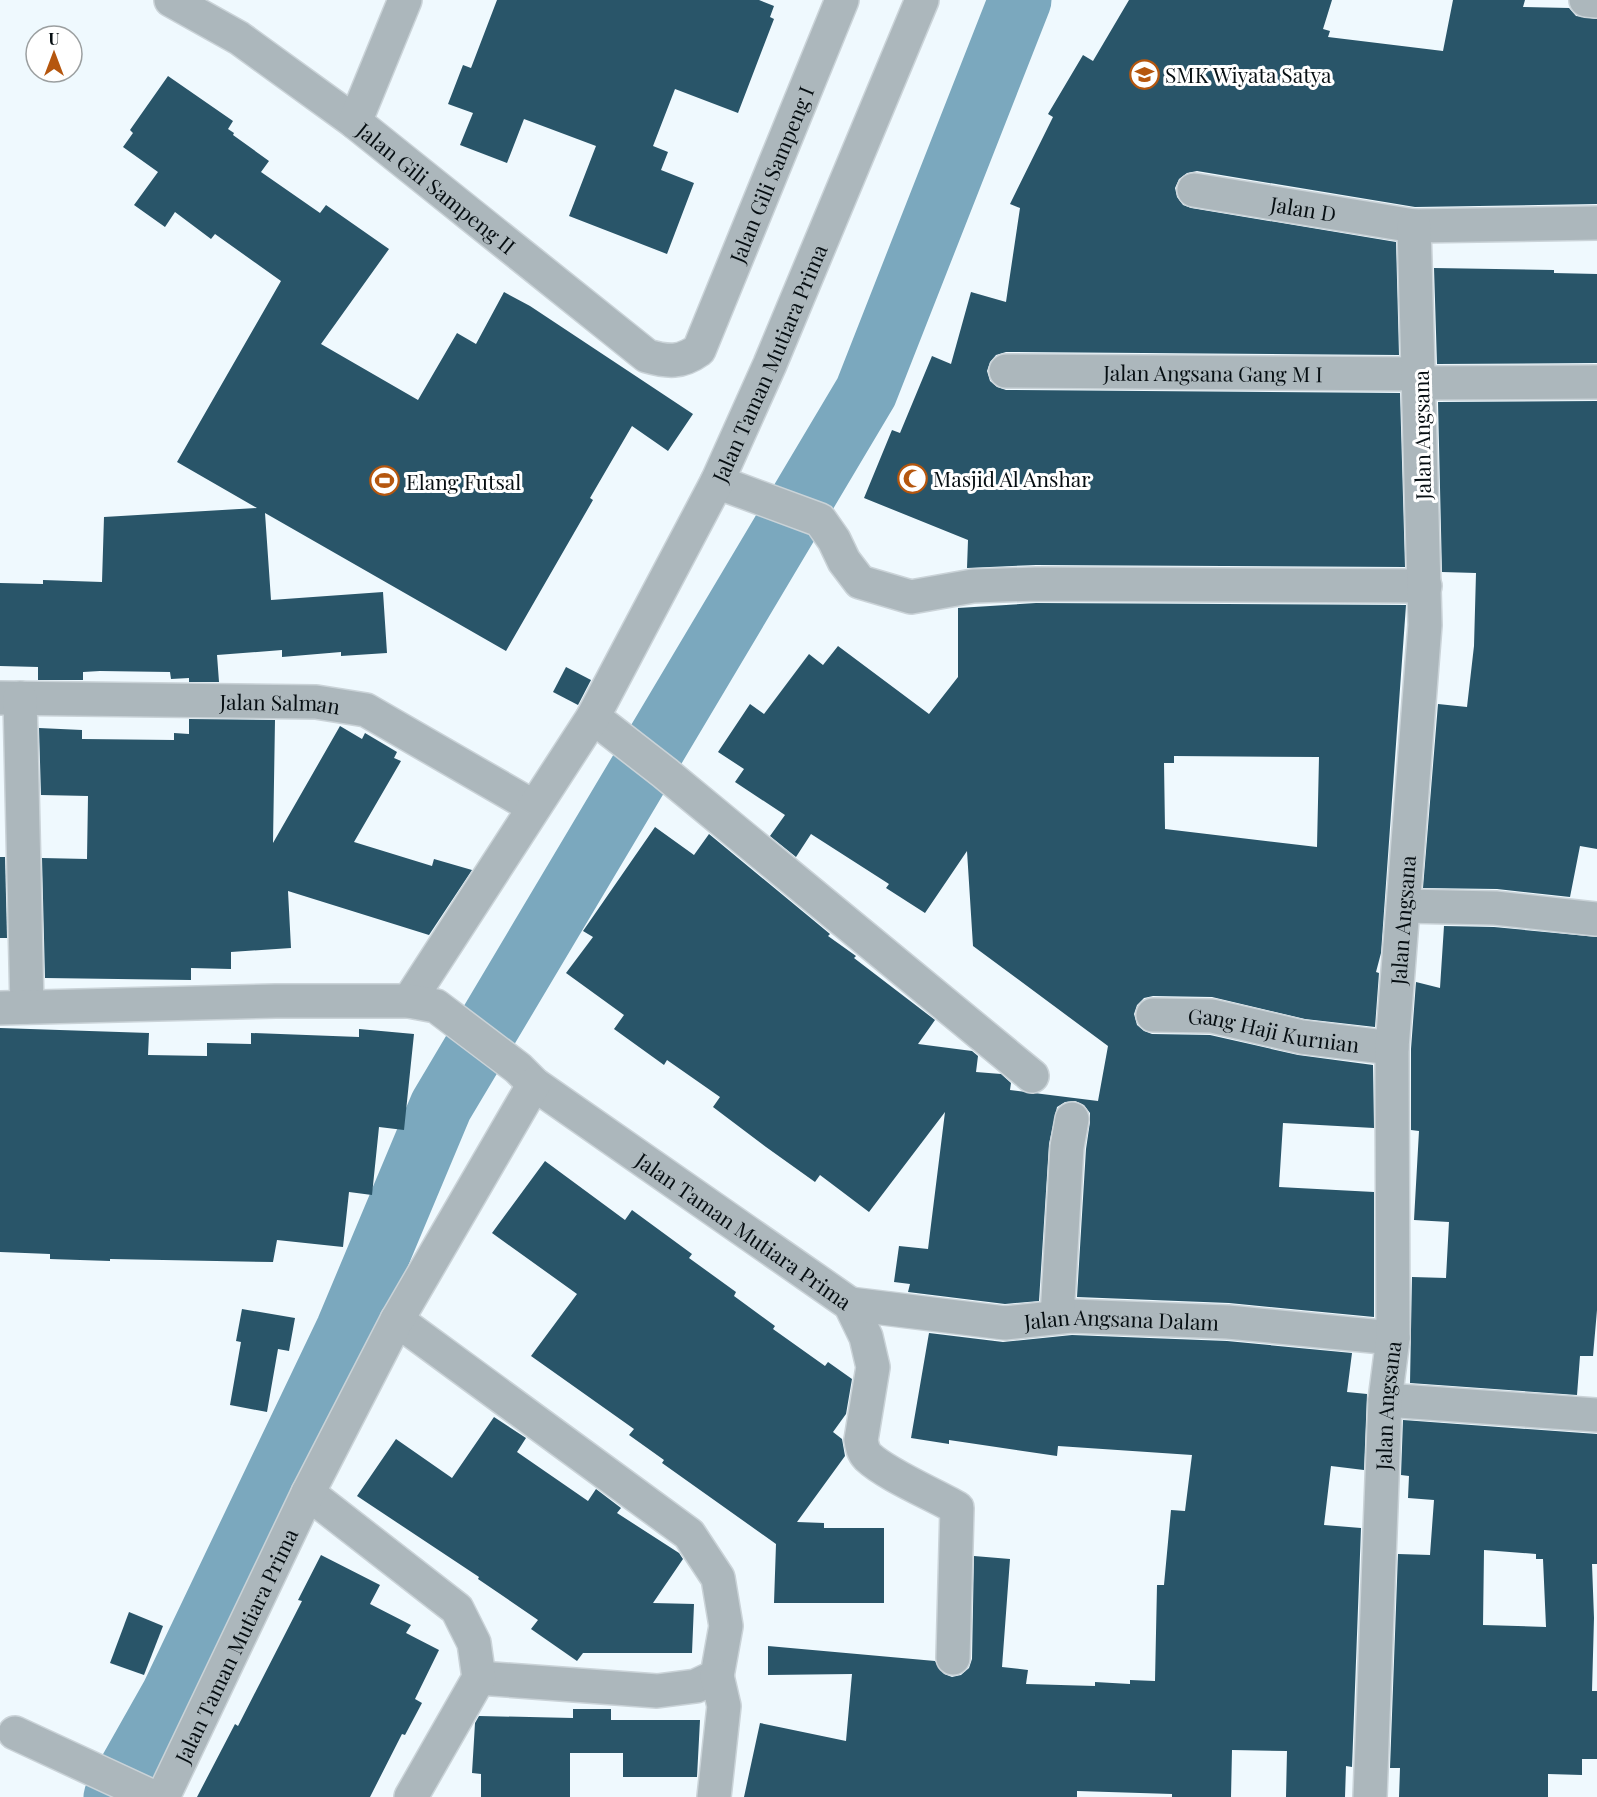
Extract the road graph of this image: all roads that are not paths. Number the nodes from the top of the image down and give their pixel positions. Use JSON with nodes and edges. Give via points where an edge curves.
{"nodes":[{"id":1,"x":171,"y":0,"type":"edge"},
{"id":2,"x":405,"y":0,"type":"edge"},
{"id":3,"x":842,"y":0,"type":"edge"},
{"id":4,"x":922,"y":0,"type":"edge"},
{"id":5,"x":1586,"y":0,"type":"edge"},
{"id":6,"x":1597,"y":1,"type":"edge"},
{"id":7,"x":355,"y":122,"type":"junction"},
{"id":8,"x":1194,"y":190,"type":"dead end"},
{"id":9,"x":1597,"y":223,"type":"edge"},
{"id":10,"x":1414,"y":226,"type":"junction"},
{"id":11,"x":699,"y":350,"type":"joint"},
{"id":12,"x":1006,"y":371,"type":"dead end"},
{"id":13,"x":1419,"y":378,"type":"junction"},
{"id":14,"x":1597,"y":382,"type":"edge"},
{"id":15,"x":717,"y":482,"type":"junction"},
{"id":16,"x":1425,"y":586,"type":"junction"},
{"id":17,"x":10,"y":698,"type":"edge"},
{"id":18,"x":592,"y":717,"type":"junction"},
{"id":19,"x":534,"y":807,"type":"junction"},
{"id":20,"x":1404,"y":906,"type":"junction"},
{"id":21,"x":1597,"y":919,"type":"edge"},
{"id":22,"x":423,"y":1004,"type":"junction"},
{"id":23,"x":13,"y":1007,"type":"edge"},
{"id":24,"x":1153,"y":1015,"type":"dead end"},
{"id":25,"x":1392,"y":1048,"type":"junction"},
{"id":26,"x":526,"y":1076,"type":"junction"},
{"id":27,"x":1032,"y":1076,"type":"dead end"},
{"id":28,"x":1072,"y":1119,"type":"dead end"},
{"id":29,"x":850,"y":1304,"type":"junction"},
{"id":30,"x":1058,"y":1317,"type":"junction"},
{"id":31,"x":397,"y":1320,"type":"junction"},
{"id":32,"x":1393,"y":1338,"type":"junction"},
{"id":33,"x":1385,"y":1400,"type":"junction"},
{"id":34,"x":1597,"y":1415,"type":"edge"},
{"id":35,"x":308,"y":1493,"type":"junction"},
{"id":36,"x":953,"y":1659,"type":"dead end"},
{"id":37,"x":717,"y":1676,"type":"junction"},
{"id":38,"x":480,"y":1678,"type":"junction"},
{"id":39,"x":15,"y":1733,"type":"dead end"},
{"id":40,"x":153,"y":1795,"type":"edge"},
{"id":41,"x":411,"y":1797,"type":"edge"},
{"id":42,"x":714,"y":1797,"type":"edge"},
{"id":43,"x":1370,"y":1797,"type":"edge"}],
"edges":[{"from":1,"to":7,"type":"street","name":"Jalan Gili Sampeng II","via":[[239,38]]},
{"from":2,"to":7,"type":"street"},
{"from":3,"to":11,"type":"street","name":"Jalan Gili Sampeng I"},
{"from":4,"to":15,"type":"street","name":"Jalan Taman Mutiara Prima"},
{"from":5,"to":6,"type":"street"},
{"from":7,"to":11,"type":"street","name":"Jalan Gili Sampeng II","via":[[647,356],[669,362]]},
{"from":8,"to":10,"type":"street","name":"Jalan D"},
{"from":9,"to":10,"type":"street"},
{"from":10,"to":13,"type":"street","name":"Jalan Angsana"},
{"from":12,"to":13,"type":"street","name":"Jalan Angsana Gang M I"},
{"from":13,"to":14,"type":"street","name":"Jalan Angsana Gang M I"},
{"from":13,"to":16,"type":"street","name":"Jalan Angsana"},
{"from":15,"to":16,"type":"street","via":[[820,520],[860,582],[911,597],[973,586],[1036,584]]},
{"from":15,"to":18,"type":"street","name":"Jalan Taman Mutiara Prima"},
{"from":16,"to":20,"type":"street","name":"Jalan Angsana"},
{"from":17,"to":19,"type":"street","name":"Jalan Salman","via":[[316,702],[366,710]]},
{"from":17,"to":23,"type":"street"},
{"from":18,"to":19,"type":"street","name":"Jalan Taman Mutiara Prima"},
{"from":18,"to":27,"type":"street"},
{"from":19,"to":22,"type":"street","name":"Jalan Taman Mutiara Prima"},
{"from":20,"to":21,"type":"street","via":[[1495,908]]},
{"from":20,"to":25,"type":"street","name":"Jalan Angsana"},
{"from":22,"to":23,"type":"street","via":[[276,1001]]},
{"from":22,"to":26,"type":"street","name":"Jalan Taman Mutiara Prima"},
{"from":24,"to":25,"type":"street","name":"Gang Haji Kurnian","via":[[1212,1016],[1302,1037]]},
{"from":25,"to":32,"type":"street","name":"Jalan Angsana"},
{"from":26,"to":29,"type":"street","name":"Jalan Taman Mutiara Prima"},
{"from":26,"to":31,"type":"street","name":"Jalan Taman Mutiara Prima"},
{"from":28,"to":30,"type":"street","via":[[1067,1147]]},
{"from":29,"to":30,"type":"street","name":"Jalan Angsana Dalam","via":[[1005,1323]]},
{"from":29,"to":36,"type":"street","name":"Jalan Taman Mutiara Prima","via":[[866,1336],[873,1367],[861,1440],[863,1451],[890,1471],[957,1508]]},
{"from":30,"to":32,"type":"street","name":"Jalan Angsana Dalam","via":[[1228,1322]]},
{"from":31,"to":35,"type":"street","name":"Jalan Taman Mutiara Prima"},
{"from":31,"to":37,"type":"street","via":[[689,1534],[718,1578],[726,1626]]},
{"from":32,"to":33,"type":"street","name":"Jalan Angsana"},
{"from":33,"to":34,"type":"street"},
{"from":33,"to":43,"type":"street","name":"Jalan Angsana"},
{"from":35,"to":38,"type":"street","via":[[457,1609],[474,1643]]},
{"from":35,"to":40,"type":"street","name":"Jalan Taman Mutiara Prima"},
{"from":37,"to":38,"type":"street","via":[[696,1686],[657,1690]]},
{"from":37,"to":42,"type":"street","via":[[724,1706]]},
{"from":38,"to":41,"type":"street"},
{"from":39,"to":40,"type":"street"}]}
